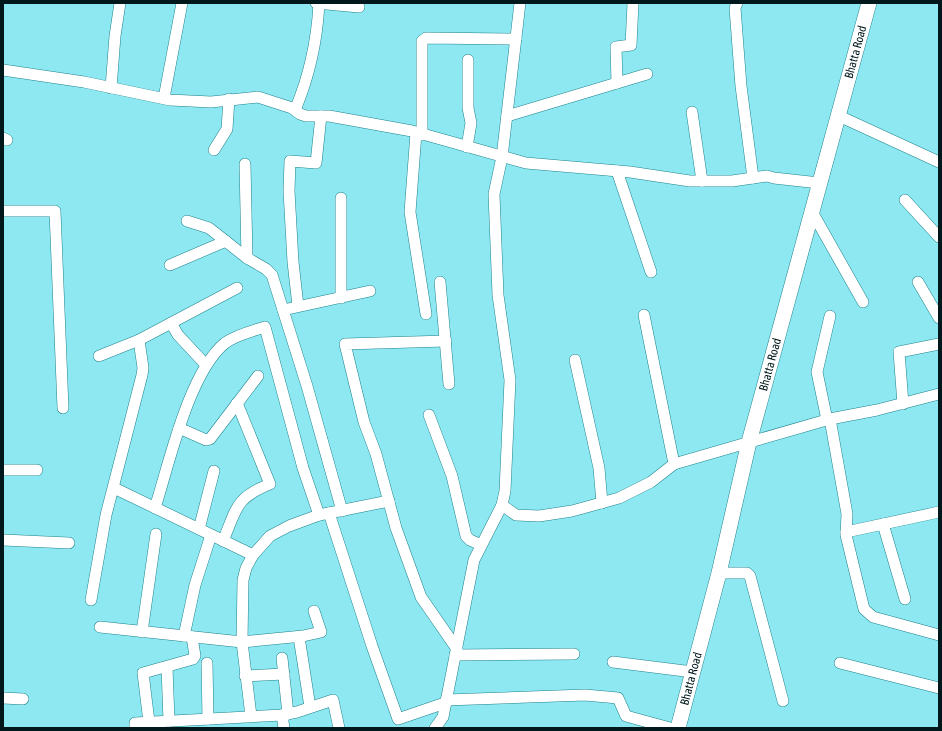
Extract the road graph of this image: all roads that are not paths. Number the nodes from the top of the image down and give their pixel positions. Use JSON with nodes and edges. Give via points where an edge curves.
{"nodes":[{"id":1,"x":120,"y":3,"type":"edge"},
{"id":2,"x":182,"y":3,"type":"edge"},
{"id":3,"x":520,"y":3,"type":"edge"},
{"id":4,"x":633,"y":3,"type":"edge"},
{"id":5,"x":737,"y":3,"type":"edge"},
{"id":6,"x":869,"y":3,"type":"edge"},
{"id":7,"x":318,"y":4,"type":"edge"},
{"id":8,"x":359,"y":7,"type":"dead end"},
{"id":9,"x":516,"y":39,"type":"junction"},
{"id":10,"x":468,"y":60,"type":"dead end"},
{"id":11,"x":3,"y":70,"type":"edge"},
{"id":12,"x":647,"y":74,"type":"dead end"},
{"id":13,"x":617,"y":83,"type":"junction"},
{"id":14,"x":111,"y":88,"type":"junction"},
{"id":15,"x":164,"y":98,"type":"junction"},
{"id":16,"x":229,"y":99,"type":"junction"},
{"id":17,"x":295,"y":110,"type":"junction"},
{"id":18,"x":692,"y":112,"type":"dead end"},
{"id":19,"x":321,"y":116,"type":"junction"},
{"id":20,"x":507,"y":116,"type":"junction"},
{"id":21,"x":839,"y":116,"type":"junction"},
{"id":22,"x":419,"y":134,"type":"junction"},
{"id":23,"x":467,"y":147,"type":"junction"},
{"id":24,"x":214,"y":150,"type":"dead end"},
{"id":25,"x":502,"y":157,"type":"junction"},
{"id":26,"x":938,"y":159,"type":"edge"},
{"id":27,"x":245,"y":164,"type":"dead end"},
{"id":28,"x":617,"y":171,"type":"junction"},
{"id":29,"x":753,"y":178,"type":"junction"},
{"id":30,"x":702,"y":181,"type":"junction"},
{"id":31,"x":819,"y":183,"type":"junction"},
{"id":32,"x":341,"y":198,"type":"dead end"},
{"id":33,"x":905,"y":200,"type":"dead end"},
{"id":34,"x":812,"y":210,"type":"junction"},
{"id":35,"x":3,"y":212,"type":"edge"},
{"id":36,"x":187,"y":222,"type":"dead end"},
{"id":37,"x":939,"y":237,"type":"edge"},
{"id":38,"x":226,"y":242,"type":"junction"},
{"id":39,"x":247,"y":258,"type":"junction"},
{"id":40,"x":170,"y":265,"type":"dead end"},
{"id":41,"x":651,"y":272,"type":"dead end"},
{"id":42,"x":440,"y":282,"type":"dead end"},
{"id":43,"x":918,"y":282,"type":"dead end"},
{"id":44,"x":237,"y":288,"type":"dead end"},
{"id":45,"x":370,"y":291,"type":"dead end"},
{"id":46,"x":340,"y":298,"type":"junction"},
{"id":47,"x":862,"y":302,"type":"dead end"},
{"id":48,"x":298,"y":306,"type":"junction"},
{"id":49,"x":283,"y":310,"type":"junction"},
{"id":50,"x":426,"y":314,"type":"dead end"},
{"id":51,"x":644,"y":315,"type":"dead end"},
{"id":52,"x":830,"y":316,"type":"dead end"},
{"id":53,"x":939,"y":318,"type":"edge"},
{"id":54,"x":171,"y":323,"type":"junction"},
{"id":55,"x":139,"y":340,"type":"junction"},
{"id":56,"x":446,"y":340,"type":"junction"},
{"id":57,"x":939,"y":344,"type":"edge"},
{"id":58,"x":99,"y":356,"type":"dead end"},
{"id":59,"x":575,"y":360,"type":"dead end"},
{"id":60,"x":206,"y":365,"type":"junction"},
{"id":61,"x":258,"y":376,"type":"dead end"},
{"id":62,"x":449,"y":384,"type":"dead end"},
{"id":63,"x":939,"y":394,"type":"edge"},
{"id":64,"x":238,"y":403,"type":"junction"},
{"id":65,"x":903,"y":404,"type":"junction"},
{"id":66,"x":63,"y":408,"type":"dead end"},
{"id":67,"x":429,"y":415,"type":"dead end"},
{"id":68,"x":828,"y":420,"type":"junction"},
{"id":69,"x":179,"y":428,"type":"junction"},
{"id":70,"x":749,"y":442,"type":"junction"},
{"id":71,"x":674,"y":464,"type":"junction"},
{"id":72,"x":3,"y":470,"type":"edge"},
{"id":73,"x":37,"y":470,"type":"dead end"},
{"id":74,"x":214,"y":471,"type":"dead end"},
{"id":75,"x":114,"y":488,"type":"junction"},
{"id":76,"x":389,"y":501,"type":"junction"},
{"id":77,"x":602,"y":503,"type":"junction"},
{"id":78,"x":502,"y":505,"type":"junction"},
{"id":79,"x":155,"y":508,"type":"junction"},
{"id":80,"x":342,"y":511,"type":"junction"},
{"id":81,"x":939,"y":512,"type":"edge"},
{"id":82,"x":324,"y":514,"type":"junction"},
{"id":83,"x":883,"y":524,"type":"junction"},
{"id":84,"x":199,"y":529,"type":"junction"},
{"id":85,"x":846,"y":532,"type":"junction"},
{"id":86,"x":156,"y":534,"type":"dead end"},
{"id":87,"x":211,"y":535,"type":"junction"},
{"id":88,"x":3,"y":540,"type":"edge"},
{"id":89,"x":222,"y":541,"type":"junction"},
{"id":90,"x":69,"y":543,"type":"dead end"},
{"id":91,"x":482,"y":545,"type":"junction"},
{"id":92,"x":253,"y":555,"type":"junction"},
{"id":93,"x":719,"y":573,"type":"junction"},
{"id":94,"x":905,"y":599,"type":"dead end"},
{"id":95,"x":92,"y":600,"type":"dead end"},
{"id":96,"x":314,"y":611,"type":"dead end"},
{"id":97,"x":100,"y":627,"type":"dead end"},
{"id":98,"x":142,"y":632,"type":"junction"},
{"id":99,"x":188,"y":636,"type":"junction"},
{"id":100,"x":299,"y":636,"type":"junction"},
{"id":101,"x":939,"y":636,"type":"edge"},
{"id":102,"x":242,"y":642,"type":"junction"},
{"id":103,"x":456,"y":652,"type":"junction"},
{"id":104,"x":574,"y":654,"type":"dead end"},
{"id":105,"x":282,"y":658,"type":"dead end"},
{"id":106,"x":613,"y":662,"type":"dead end"},
{"id":107,"x":840,"y":663,"type":"dead end"},
{"id":108,"x":207,"y":664,"type":"dead end"},
{"id":109,"x":167,"y":667,"type":"junction"},
{"id":110,"x":693,"y":672,"type":"junction"},
{"id":111,"x":284,"y":674,"type":"junction"},
{"id":112,"x":246,"y":676,"type":"junction"},
{"id":113,"x":939,"y":688,"type":"edge"},
{"id":114,"x":3,"y":698,"type":"edge"},
{"id":115,"x":23,"y":699,"type":"dead end"},
{"id":116,"x":445,"y":701,"type":"junction"},
{"id":117,"x":783,"y":701,"type":"dead end"},
{"id":118,"x":310,"y":707,"type":"junction"},
{"id":119,"x":285,"y":714,"type":"junction"},
{"id":120,"x":251,"y":716,"type":"junction"},
{"id":121,"x":208,"y":719,"type":"junction"},
{"id":122,"x":169,"y":721,"type":"junction"},
{"id":123,"x":149,"y":722,"type":"junction"},
{"id":124,"x":136,"y":728,"type":"edge"},
{"id":125,"x":284,"y":728,"type":"edge"},
{"id":126,"x":339,"y":728,"type":"edge"},
{"id":127,"x":435,"y":728,"type":"edge"},
{"id":128,"x":670,"y":728,"type":"edge"},
{"id":129,"x":678,"y":728,"type":"edge"}],
"edges":[{"from":1,"to":14,"type":"street"},
{"from":2,"to":15,"type":"street"},
{"from":3,"to":9,"type":"street"},
{"from":4,"to":13,"type":"street","via":[[631,45],[616,47]]},
{"from":5,"to":29,"type":"street","via":[[735,8],[741,86]]},
{"from":6,"to":21,"type":"main road","name":"Bhatta Road"},
{"from":7,"to":8,"type":"street"},
{"from":7,"to":17,"type":"street","via":[[315,40],[305,85]]},
{"from":9,"to":20,"type":"street"},
{"from":9,"to":22,"type":"street","via":[[426,38],[422,41]]},
{"from":10,"to":23,"type":"street","via":[[470,123]]},
{"from":11,"to":14,"type":"street"},
{"from":12,"to":13,"type":"street"},
{"from":13,"to":20,"type":"street"},
{"from":14,"to":15,"type":"street"},
{"from":15,"to":16,"type":"street","via":[[211,102]]},
{"from":16,"to":17,"type":"street","via":[[258,96]]},
{"from":16,"to":24,"type":"street","via":[[227,129]]},
{"from":17,"to":19,"type":"street","via":[[306,116]]},
{"from":18,"to":30,"type":"street"},
{"from":19,"to":22,"type":"street"},
{"from":19,"to":48,"type":"street","via":[[316,163],[290,162],[293,262]]},
{"from":20,"to":25,"type":"street"},
{"from":21,"to":26,"type":"street"},
{"from":21,"to":31,"type":"main road","name":"Bhatta Road"},
{"from":22,"to":23,"type":"street"},
{"from":22,"to":50,"type":"street","via":[[410,212]]},
{"from":23,"to":25,"type":"street"},
{"from":25,"to":28,"type":"street","via":[[526,162]]},
{"from":25,"to":78,"type":"street","via":[[494,194],[497,280],[510,380],[505,491]]},
{"from":27,"to":39,"type":"street"},
{"from":28,"to":30,"type":"street"},
{"from":28,"to":41,"type":"street"},
{"from":29,"to":30,"type":"street"},
{"from":29,"to":31,"type":"street","via":[[767,176]]},
{"from":31,"to":34,"type":"main road","name":"Bhatta Road"},
{"from":32,"to":46,"type":"street"},
{"from":33,"to":37,"type":"street"},
{"from":34,"to":47,"type":"street"},
{"from":34,"to":70,"type":"main road","name":"Bhatta Road"},
{"from":35,"to":66,"type":"street","via":[[55,211]]},
{"from":36,"to":38,"type":"street","via":[[209,228]]},
{"from":38,"to":39,"type":"street"},
{"from":38,"to":40,"type":"street"},
{"from":39,"to":49,"type":"street","via":[[272,275]]},
{"from":42,"to":56,"type":"street"},
{"from":43,"to":53,"type":"street"},
{"from":44,"to":54,"type":"street"},
{"from":45,"to":46,"type":"street"},
{"from":46,"to":48,"type":"street"},
{"from":48,"to":49,"type":"street"},
{"from":49,"to":80,"type":"street"},
{"from":51,"to":71,"type":"street"},
{"from":52,"to":68,"type":"street","via":[[818,372]]},
{"from":54,"to":55,"type":"street"},
{"from":54,"to":60,"type":"street","via":[[178,335]]},
{"from":55,"to":58,"type":"street"},
{"from":55,"to":75,"type":"street","via":[[142,375]]},
{"from":56,"to":62,"type":"street"},
{"from":56,"to":76,"type":"street","via":[[345,344],[364,422]]},
{"from":57,"to":65,"type":"street","via":[[899,352]]},
{"from":59,"to":77,"type":"street","via":[[599,468]]},
{"from":60,"to":69,"type":"street"},
{"from":60,"to":82,"type":"street","via":[[225,343],[247,332],[265,327],[294,437]]},
{"from":61,"to":64,"type":"street"},
{"from":63,"to":65,"type":"street"},
{"from":64,"to":69,"type":"street","via":[[210,439],[206,440]]},
{"from":64,"to":89,"type":"street","via":[[270,484],[243,498]]},
{"from":65,"to":68,"type":"street"},
{"from":67,"to":91,"type":"street","via":[[452,476],[466,536]]},
{"from":68,"to":70,"type":"street"},
{"from":68,"to":85,"type":"street","via":[[845,500]]},
{"from":69,"to":79,"type":"street"},
{"from":70,"to":71,"type":"street"},
{"from":70,"to":93,"type":"main road","name":"Bhatta Road"},
{"from":71,"to":77,"type":"street","via":[[651,482],[620,498]]},
{"from":72,"to":73,"type":"street"},
{"from":74,"to":84,"type":"street"},
{"from":75,"to":79,"type":"street"},
{"from":75,"to":95,"type":"street","via":[[106,515]]},
{"from":76,"to":80,"type":"street"},
{"from":76,"to":103,"type":"street","via":[[421,597]]},
{"from":77,"to":78,"type":"street","via":[[539,516],[516,515]]},
{"from":78,"to":91,"type":"street"},
{"from":79,"to":84,"type":"street"},
{"from":80,"to":82,"type":"street"},
{"from":81,"to":83,"type":"street"},
{"from":82,"to":92,"type":"street","via":[[289,526],[270,536]]},
{"from":82,"to":116,"type":"street","via":[[398,719]]},
{"from":83,"to":85,"type":"street"},
{"from":83,"to":94,"type":"street"},
{"from":84,"to":87,"type":"street"},
{"from":85,"to":101,"type":"street","via":[[867,614]]},
{"from":86,"to":98,"type":"street"},
{"from":87,"to":89,"type":"street"},
{"from":87,"to":99,"type":"street","via":[[195,585]]},
{"from":88,"to":90,"type":"street"},
{"from":89,"to":92,"type":"street"},
{"from":91,"to":103,"type":"street","via":[[474,560]]},
{"from":92,"to":102,"type":"street","via":[[243,580]]},
{"from":93,"to":110,"type":"main road","name":"Bhatta Road"},
{"from":93,"to":117,"type":"street","via":[[742,572],[750,576]]},
{"from":96,"to":100,"type":"street","via":[[321,632]]},
{"from":97,"to":98,"type":"street"},
{"from":98,"to":99,"type":"street"},
{"from":99,"to":102,"type":"street"},
{"from":99,"to":109,"type":"street","via":[[195,656],[193,659]]},
{"from":100,"to":102,"type":"street"},
{"from":100,"to":118,"type":"street"},
{"from":102,"to":112,"type":"street"},
{"from":103,"to":104,"type":"street"},
{"from":103,"to":116,"type":"street"},
{"from":105,"to":111,"type":"street"},
{"from":106,"to":110,"type":"street"},
{"from":107,"to":113,"type":"street"},
{"from":108,"to":121,"type":"street"},
{"from":109,"to":122,"type":"street"},
{"from":109,"to":123,"type":"street","via":[[143,673]]},
{"from":110,"to":129,"type":"main road","name":"Bhatta Road"},
{"from":111,"to":112,"type":"street"},
{"from":111,"to":119,"type":"street"},
{"from":112,"to":120,"type":"street"},
{"from":114,"to":115,"type":"street"},
{"from":116,"to":127,"type":"street","via":[[443,717]]},
{"from":116,"to":128,"type":"street","via":[[585,695],[618,698],[626,716]]},
{"from":118,"to":119,"type":"street"},
{"from":118,"to":126,"type":"street","via":[[333,700]]},
{"from":119,"to":120,"type":"street"},
{"from":119,"to":125,"type":"street"},
{"from":120,"to":121,"type":"street"},
{"from":121,"to":122,"type":"street"},
{"from":122,"to":123,"type":"street"},
{"from":123,"to":124,"type":"street","via":[[135,723]]}]}
